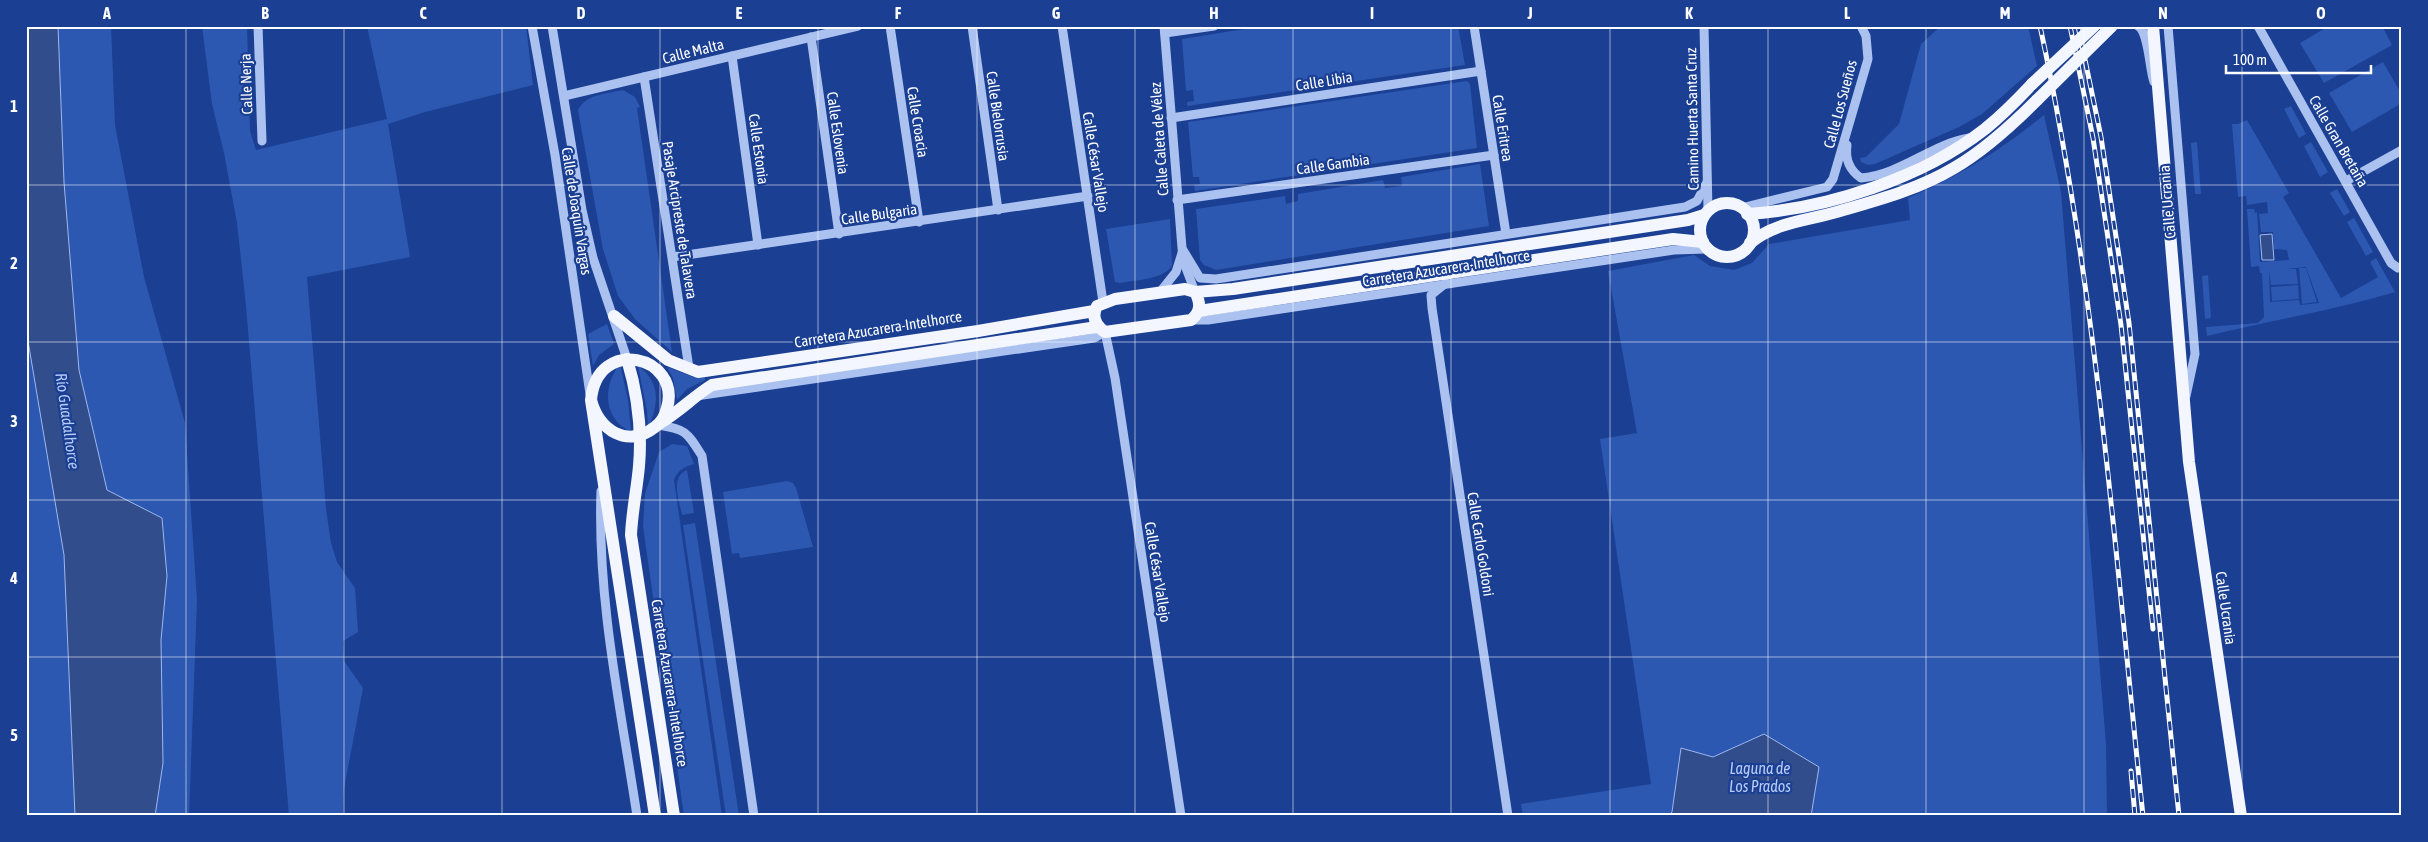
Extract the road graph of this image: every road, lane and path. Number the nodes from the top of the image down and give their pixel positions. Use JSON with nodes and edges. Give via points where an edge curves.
{"nodes":[{"id":1,"x":258,"y":26,"type":"edge"},
{"id":2,"x":532,"y":26,"type":"edge"},
{"id":3,"x":552,"y":26,"type":"edge"},
{"id":4,"x":858,"y":26,"type":"edge"},
{"id":5,"x":890,"y":26,"type":"edge"},
{"id":6,"x":972,"y":26,"type":"edge"},
{"id":7,"x":1062,"y":26,"type":"edge"},
{"id":8,"x":1214,"y":26,"type":"edge"},
{"id":9,"x":1474,"y":26,"type":"edge"},
{"id":10,"x":1704,"y":26,"type":"edge"},
{"id":11,"x":1861,"y":26,"type":"edge"},
{"id":12,"x":2094,"y":26,"type":"edge"},
{"id":13,"x":2112,"y":26,"type":"edge"},
{"id":14,"x":2138,"y":26,"type":"edge"},
{"id":15,"x":2168,"y":26,"type":"edge"},
{"id":16,"x":2260,"y":27,"type":"edge"},
{"id":17,"x":2155,"y":28,"type":"edge"},
{"id":18,"x":1165,"y":30,"type":"edge"},
{"id":19,"x":810,"y":37,"type":"junction"},
{"id":20,"x":732,"y":56,"type":"junction"},
{"id":21,"x":1480,"y":70,"type":"junction"},
{"id":22,"x":644,"y":77,"type":"junction"},
{"id":23,"x":564,"y":96,"type":"junction"},
{"id":24,"x":2160,"y":96,"type":"junction"},
{"id":25,"x":1171,"y":118,"type":"junction"},
{"id":26,"x":1849,"y":130,"type":"junction"},
{"id":27,"x":1974,"y":137,"type":"junction"},
{"id":28,"x":262,"y":141,"type":"dead end"},
{"id":29,"x":2402,"y":150,"type":"edge"},
{"id":30,"x":1494,"y":154,"type":"junction"},
{"id":31,"x":2346,"y":181,"type":"junction"},
{"id":32,"x":1707,"y":182,"type":"junction"},
{"id":33,"x":1088,"y":196,"type":"junction"},
{"id":34,"x":1177,"y":200,"type":"junction"},
{"id":35,"x":998,"y":210,"type":"junction"},
{"id":36,"x":1669,"y":210,"type":"junction"},
{"id":37,"x":1744,"y":211,"type":"junction"},
{"id":38,"x":1706,"y":213,"type":"junction"},
{"id":39,"x":920,"y":222,"type":"junction"},
{"id":40,"x":839,"y":234,"type":"junction"},
{"id":41,"x":1506,"y":234,"type":"junction"},
{"id":42,"x":1750,"y":242,"type":"junction"},
{"id":43,"x":758,"y":245,"type":"junction"},
{"id":44,"x":1705,"y":245,"type":"junction"},
{"id":45,"x":1183,"y":250,"type":"junction"},
{"id":46,"x":673,"y":257,"type":"junction"},
{"id":47,"x":2400,"y":268,"type":"edge"},
{"id":48,"x":1252,"y":273,"type":"junction"},
{"id":49,"x":1446,"y":283,"type":"junction"},
{"id":50,"x":1218,"y":290,"type":"junction"},
{"id":51,"x":1160,"y":292,"type":"junction"},
{"id":52,"x":1195,"y":292,"type":"junction"},
{"id":53,"x":1098,"y":306,"type":"junction"},
{"id":54,"x":1195,"y":315,"type":"junction"},
{"id":55,"x":614,"y":316,"type":"junction"},
{"id":56,"x":1101,"y":329,"type":"junction"},
{"id":57,"x":626,"y":359,"type":"junction"},
{"id":58,"x":668,"y":360,"type":"junction"},
{"id":59,"x":646,"y":362,"type":"junction"},
{"id":60,"x":689,"y":368,"type":"junction"},
{"id":61,"x":591,"y":400,"type":"junction"},
{"id":62,"x":2185,"y":403,"type":"junction"},
{"id":63,"x":658,"y":425,"type":"junction"},
{"id":64,"x":639,"y":435,"type":"junction"},
{"id":65,"x":601,"y":471,"type":"junction"},
{"id":66,"x":637,"y":816,"type":"edge"},
{"id":67,"x":655,"y":816,"type":"edge"},
{"id":68,"x":674,"y":816,"type":"edge"},
{"id":69,"x":754,"y":816,"type":"edge"},
{"id":70,"x":1181,"y":816,"type":"edge"},
{"id":71,"x":1508,"y":816,"type":"edge"},
{"id":72,"x":2241,"y":816,"type":"edge"}],
"edges":[{"from":1,"to":28,"type":"street","name":"Calle Nerja"},
{"from":2,"to":61,"type":"street","name":"Calle de Joaquín Vargas"},
{"from":3,"to":23,"type":"street","name":"Calle de Joaquín Vargas"},
{"from":4,"to":19,"type":"street","name":"Calle Malta"},
{"from":5,"to":39,"type":"street","name":"Calle Croacia"},
{"from":6,"to":35,"type":"street","name":"Calle Bielorrusia"},
{"from":7,"to":33,"type":"street","name":"Calle César Vallejo"},
{"from":8,"to":18,"type":"street"},
{"from":9,"to":21,"type":"street","name":"Calle Eritrea"},
{"from":10,"to":32,"type":"street","name":"Camino Huerta Santa Cruz"},
{"from":11,"to":26,"type":"street","name":"Calle Los Sueños","via":[[1866,36],[1868,60]]},
{"from":12,"to":27,"type":"main road","bridge":true,"via":[[2004,113]]},
{"from":13,"to":42,"type":"main road","bridge":true,"via":[[2010,127],[1954,168],[1900,193],[1834,213],[1784,223]]},
{"from":14,"to":24,"type":"street","via":[[2147,40],[2150,68]]},
{"from":15,"to":62,"type":"street","name":"Calle Ucrania","via":[[2195,354]]},
{"from":16,"to":31,"type":"street","name":"Calle Gran Bretaña"},
{"from":17,"to":24,"type":"main road","name":"Calle Ucrania"},
{"from":18,"to":25,"type":"street","name":"Calle Caleta de Vélez"},
{"from":19,"to":20,"type":"street","name":"Calle Malta"},
{"from":19,"to":40,"type":"street","name":"Calle Eslovenia"},
{"from":20,"to":22,"type":"street","name":"Calle Malta"},
{"from":20,"to":43,"type":"street","name":"Calle Estonia"},
{"from":21,"to":25,"type":"street","name":"Calle Libia"},
{"from":21,"to":30,"type":"street","name":"Calle Eritrea"},
{"from":22,"to":23,"type":"street","name":"Calle Malta"},
{"from":22,"to":46,"type":"street","name":"Pasaje Arcipreste de Talavera"},
{"from":23,"to":55,"type":"street","name":"Calle de Joaquín Vargas","via":[[592,258]]},
{"from":24,"to":62,"type":"main road","name":"Calle Ucrania"},
{"from":25,"to":34,"type":"street","name":"Calle Caleta de Vélez"},
{"from":26,"to":27,"type":"street","via":[[1848,162],[1861,178],[1914,161],[1960,139]]},
{"from":26,"to":37,"type":"street","name":"Calle Los Sueños","via":[[1828,187]]},
{"from":27,"to":37,"type":"main road","via":[[1932,162],[1882,184],[1780,212]]},
{"from":29,"to":31,"type":"street"},
{"from":30,"to":34,"type":"street","name":"Calle Gambia"},
{"from":30,"to":41,"type":"street","name":"Calle Eritrea"},
{"from":31,"to":47,"type":"street","name":"Calle Gran Bretaña","via":[[2391,263]]},
{"from":32,"to":36,"type":"street","name":"Carretera Azucarera-Intelhorce","via":[[1697,201]]},
{"from":32,"to":38,"type":"street","name":"Camino Huerta Santa Cruz"},
{"from":33,"to":35,"type":"street","name":"Calle Bulgaria"},
{"from":33,"to":53,"type":"street","name":"Calle César Vallejo"},
{"from":34,"to":45,"type":"street","name":"Calle Caleta de Vélez"},
{"from":35,"to":39,"type":"street","name":"Calle Bulgaria"},
{"from":36,"to":38,"type":"street","name":"Carretera Azucarera-Intelhorce"},
{"from":36,"to":41,"type":"street","name":"Carretera Azucarera-Intelhorce"},
{"from":37,"to":38,"type":"main road","via":[[1734,205],[1720,204]]},
{"from":37,"to":42,"type":"main road","via":[[1753,228]]},
{"from":38,"to":44,"type":"main road","via":[[1700,228]]},
{"from":38,"to":50,"type":"main road","name":"Carretera Azucarera-Intelhorce","via":[[1688,220]]},
{"from":39,"to":40,"type":"street","name":"Calle Bulgaria"},
{"from":40,"to":43,"type":"street","name":"Calle Bulgaria"},
{"from":41,"to":48,"type":"street","name":"Carretera Azucarera-Intelhorce"},
{"from":42,"to":44,"type":"main road","via":[[1730,257],[1714,254]]},
{"from":43,"to":46,"type":"street","name":"Calle Bulgaria"},
{"from":44,"to":49,"type":"street","name":"Carretera Azucarera-Intelhorce"},
{"from":44,"to":54,"type":"main road","name":"Carretera Azucarera-Intelhorce","via":[[1672,239]]},
{"from":45,"to":48,"type":"street","name":"Carretera Azucarera-Intelhorce","via":[[1200,278],[1216,279]]},
{"from":45,"to":51,"type":"street","name":"Calle Caleta de Vélez","via":[[1176,272]]},
{"from":45,"to":52,"type":"street","name":"Calle Caleta de Vélez"},
{"from":46,"to":60,"type":"street","name":"Pasaje Arcipreste de Talavera"},
{"from":48,"to":50,"type":"street","name":"Carretera Azucarera-Intelhorce"},
{"from":49,"to":54,"type":"street","name":"Carretera Azucarera-Intelhorce","via":[[1208,320]]},
{"from":49,"to":71,"type":"street","name":"Calle Carlo Goldoni","via":[[1431,295],[1432,308]]},
{"from":50,"to":52,"type":"main road","name":"Carretera Azucarera-Intelhorce"},
{"from":51,"to":52,"type":"main road","name":"Carretera Azucarera-Intelhorce","via":[[1185,288]]},
{"from":51,"to":53,"type":"main road","name":"Carretera Azucarera-Intelhorce"},
{"from":52,"to":54,"type":"main road","via":[[1200,301]]},
{"from":53,"to":56,"type":"main road"},
{"from":53,"to":60,"type":"main road","name":"Carretera Azucarera-Intelhorce","via":[[1065,317],[711,371],[698,372]]},
{"from":54,"to":56,"type":"main road","name":"Carretera Azucarera-Intelhorce"},
{"from":55,"to":57,"type":"street","name":"Calle de Joaquín Vargas"},
{"from":55,"to":58,"type":"main road","name":"Carretera Azucarera-Intelhorce"},
{"from":56,"to":63,"type":"main road","name":"Carretera Azucarera-Intelhorce","via":[[712,385]]},
{"from":56,"to":70,"type":"street","name":"Calle César Vallejo","via":[[1115,378]]},
{"from":57,"to":59,"type":"main road","name":"Carretera Azucarera-Intelhorce"},
{"from":57,"to":61,"type":"main road","via":[[605,368],[597,377]]},
{"from":57,"to":64,"type":"main road","name":"Carretera Azucarera-Intelhorce","via":[[633,378]]},
{"from":58,"to":59,"type":"main road","name":"Carretera Azucarera-Intelhorce"},
{"from":58,"to":60,"type":"main road","name":"Carretera Azucarera-Intelhorce"},
{"from":59,"to":63,"type":"main road","via":[[664,378],[668,390],[667,408]]},
{"from":61,"to":64,"type":"main road","via":[[594,413],[607,428],[626,436]]},
{"from":61,"to":65,"type":"main road"},
{"from":62,"to":72,"type":"main road","name":"Calle Ucrania","via":[[2189,462]]},
{"from":63,"to":64,"type":"main road","name":"Carretera Azucarera-Intelhorce"},
{"from":63,"to":69,"type":"street","via":[[680,428],[702,456]]},
{"from":64,"to":68,"type":"main road","name":"Carretera Azucarera-Intelhorce","via":[[631,535]]},
{"from":65,"to":66,"type":"street","via":[[605,603]]},
{"from":65,"to":67,"type":"main road"}]}
